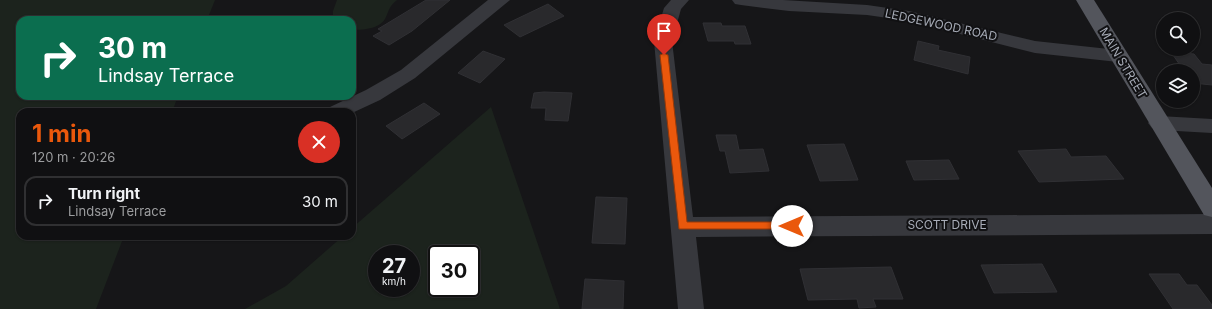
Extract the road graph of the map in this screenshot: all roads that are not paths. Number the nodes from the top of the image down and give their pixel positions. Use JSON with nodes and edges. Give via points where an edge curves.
{"nodes":[{"id":1,"x":501,"y":0,"type":"edge"},
{"id":2,"x":680,"y":0,"type":"edge"},
{"id":3,"x":741,"y":0,"type":"edge"},
{"id":4,"x":1085,"y":0,"type":"edge"},
{"id":5,"x":865,"y":5,"type":"edge"},
{"id":6,"x":1118,"y":56,"type":"junction"},
{"id":7,"x":345,"y":108,"type":"edge"},
{"id":8,"x":1159,"y":122,"type":"junction"},
{"id":9,"x":1212,"y":126,"type":"edge"},
{"id":10,"x":1212,"y":208,"type":"edge"},
{"id":11,"x":1212,"y":224,"type":"edge"},
{"id":12,"x":682,"y":226,"type":"junction"},
{"id":13,"x":691,"y":309,"type":"edge"}],
"edges":[{"from":1,"to":7,"type":"street","via":[[408,74]]},
{"from":2,"to":12,"type":"street","via":[[673,8],[663,41]]},
{"from":3,"to":5,"type":"street","name":"LEDGEWOOD ROAD","via":[[789,6]]},
{"from":4,"to":6,"type":"main road","name":"MAIN STREET"},
{"from":5,"to":6,"type":"street","name":"LEDGEWOOD ROAD","via":[[1035,47]]},
{"from":6,"to":8,"type":"main road","name":"MAIN STREET"},
{"from":8,"to":9,"type":"street"},
{"from":8,"to":10,"type":"main road","name":"MAIN STREET"},
{"from":11,"to":12,"type":"street","name":"SCOTT DRIVE"},
{"from":12,"to":13,"type":"street"}]}
